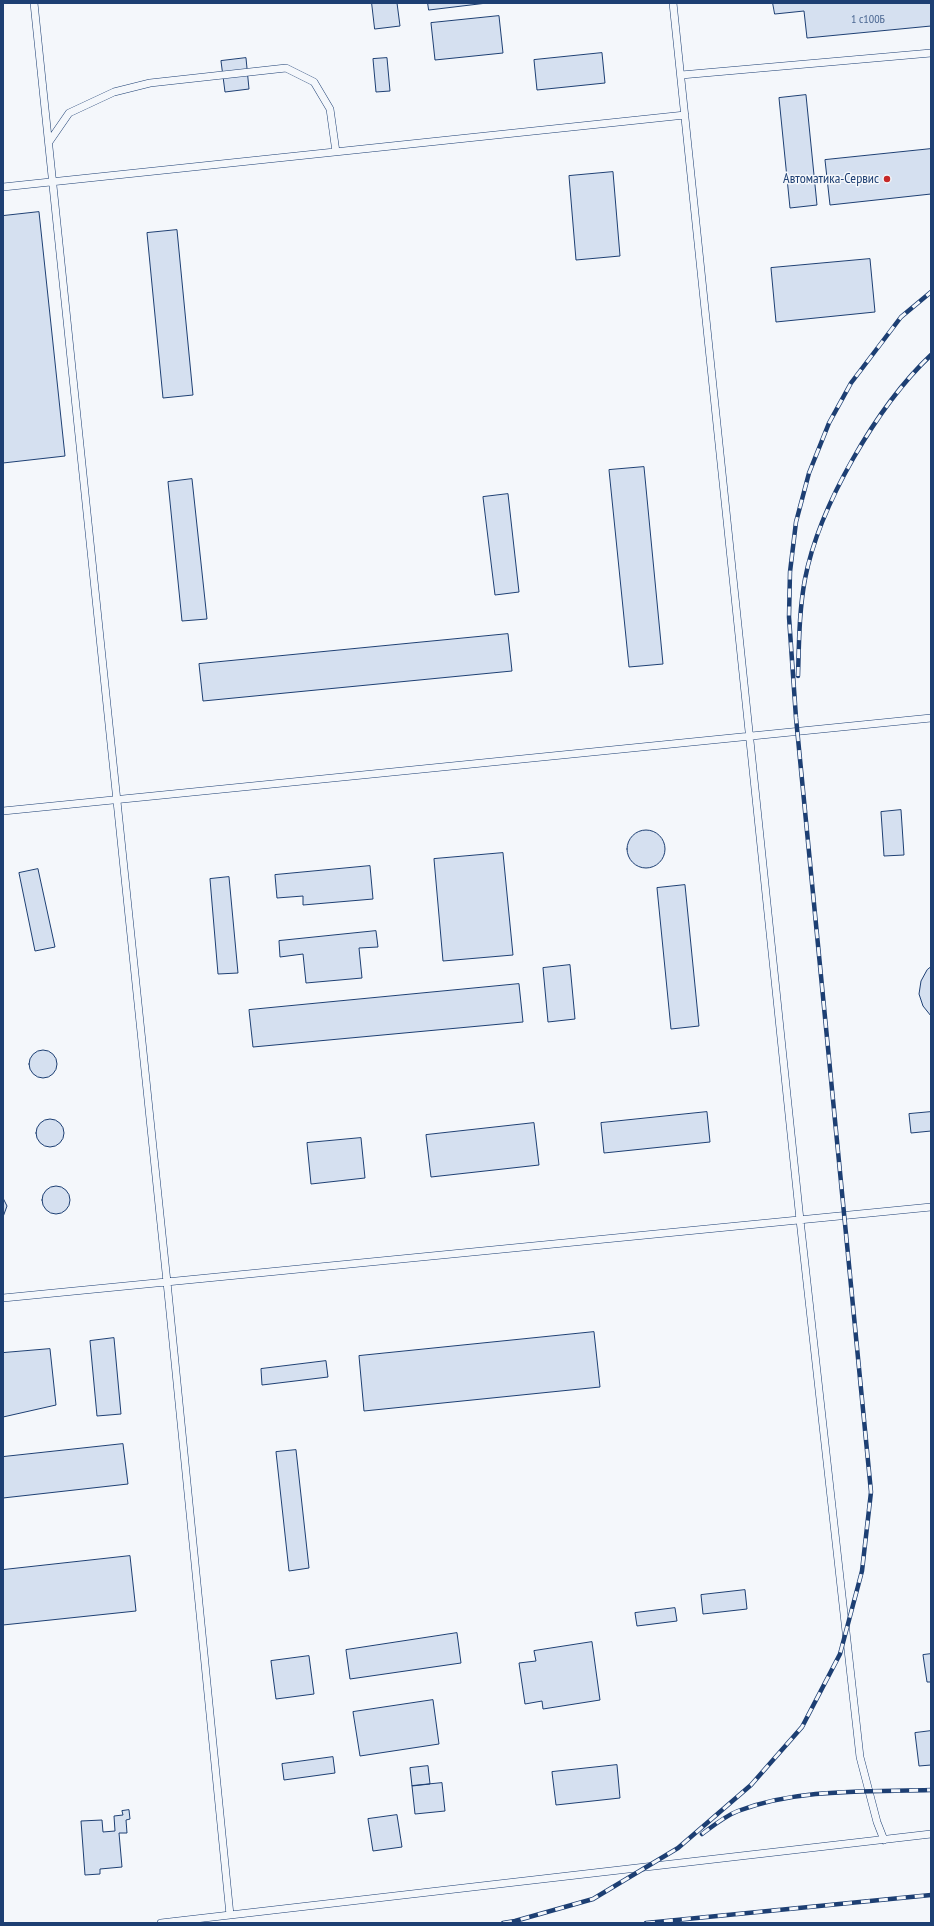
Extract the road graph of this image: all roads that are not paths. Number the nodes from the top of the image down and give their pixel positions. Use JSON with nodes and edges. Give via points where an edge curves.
{"nodes":[{"id":1,"x":34,"y":3,"type":"edge"},
{"id":2,"x":673,"y":3,"type":"edge"},
{"id":3,"x":931,"y":53,"type":"edge"},
{"id":4,"x":681,"y":75,"type":"junction"},
{"id":5,"x":685,"y":115,"type":"junction"},
{"id":6,"x":48,"y":142,"type":"junction"},
{"id":7,"x":336,"y":152,"type":"junction"},
{"id":8,"x":53,"y":182,"type":"junction"},
{"id":9,"x":3,"y":187,"type":"edge"},
{"id":10,"x":931,"y":718,"type":"edge"},
{"id":11,"x":749,"y":736,"type":"junction"},
{"id":12,"x":117,"y":799,"type":"junction"},
{"id":13,"x":3,"y":811,"type":"edge"},
{"id":14,"x":931,"y":1207,"type":"edge"},
{"id":15,"x":800,"y":1220,"type":"junction"},
{"id":16,"x":167,"y":1282,"type":"junction"},
{"id":17,"x":3,"y":1298,"type":"edge"},
{"id":18,"x":931,"y":1834,"type":"edge"},
{"id":19,"x":884,"y":1840,"type":"junction"},
{"id":20,"x":230,"y":1915,"type":"junction"},
{"id":21,"x":161,"y":1923,"type":"edge"}],
"edges":[{"from":1,"to":6,"type":"lane"},
{"from":2,"to":4,"type":"lane"},
{"from":3,"to":4,"type":"lane"},
{"from":4,"to":5,"type":"lane"},
{"from":5,"to":7,"type":"lane"},
{"from":5,"to":11,"type":"lane"},
{"from":6,"to":7,"type":"lane","via":[[69,113],[114,92],[150,83],[286,68],[314,82],[330,109]]},
{"from":6,"to":8,"type":"lane"},
{"from":7,"to":8,"type":"lane"},
{"from":8,"to":9,"type":"lane"},
{"from":8,"to":12,"type":"lane"},
{"from":10,"to":11,"type":"lane"},
{"from":11,"to":12,"type":"lane"},
{"from":11,"to":15,"type":"lane"},
{"from":12,"to":13,"type":"lane"},
{"from":12,"to":16,"type":"lane"},
{"from":14,"to":15,"type":"lane"},
{"from":15,"to":16,"type":"lane"},
{"from":15,"to":19,"type":"lane","via":[[860,1757]]},
{"from":16,"to":17,"type":"lane"},
{"from":16,"to":20,"type":"lane"},
{"from":18,"to":19,"type":"lane"},
{"from":19,"to":20,"type":"lane"},
{"from":20,"to":21,"type":"lane"}]}
